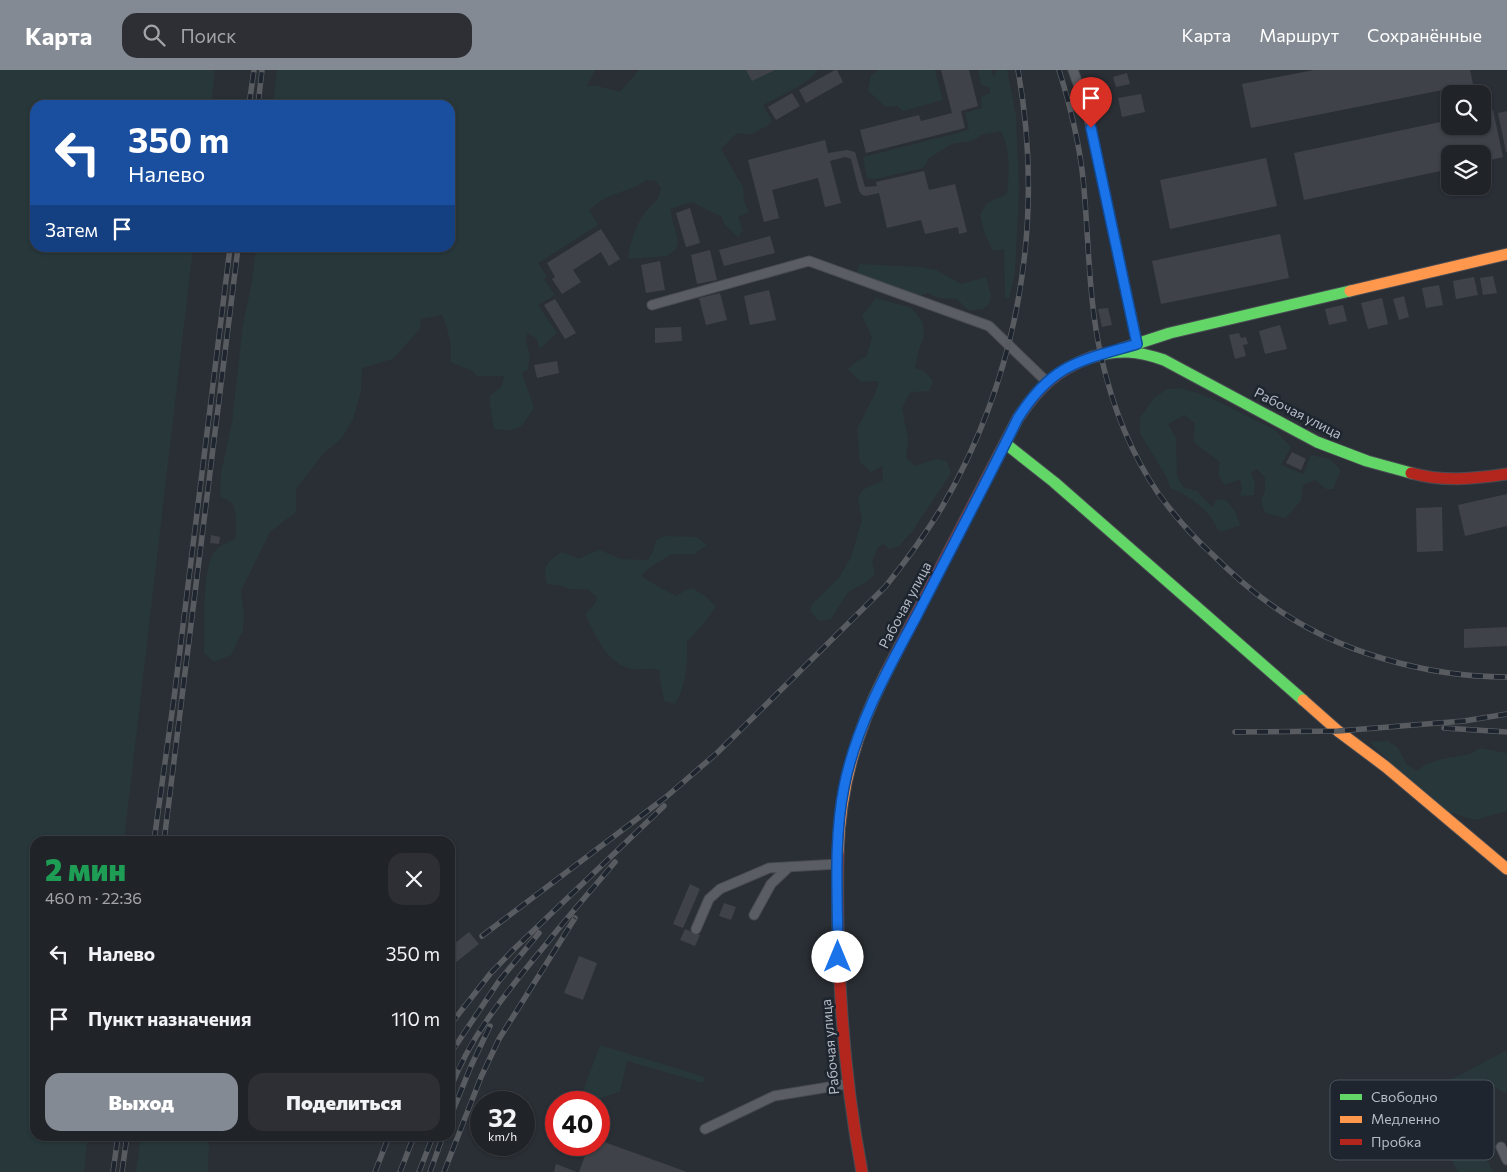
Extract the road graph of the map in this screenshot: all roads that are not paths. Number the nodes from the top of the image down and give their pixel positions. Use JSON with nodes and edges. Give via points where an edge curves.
{"nodes":[{"id":1,"x":1073,"y":70,"type":"edge"},
{"id":2,"x":1507,"y":254,"type":"edge"},
{"id":3,"x":652,"y":305,"type":"dead end"},
{"id":4,"x":1137,"y":344,"type":"junction"},
{"id":5,"x":1112,"y":351,"type":"junction"},
{"id":6,"x":1046,"y":381,"type":"junction"},
{"id":7,"x":1006,"y":444,"type":"junction"},
{"id":8,"x":1507,"y":474,"type":"edge"},
{"id":9,"x":838,"y":864,"type":"junction"},
{"id":10,"x":790,"y":867,"type":"junction"},
{"id":11,"x":1507,"y":869,"type":"edge"},
{"id":12,"x":754,"y":916,"type":"dead end"},
{"id":13,"x":696,"y":929,"type":"dead end"},
{"id":14,"x":848,"y":1084,"type":"junction"},
{"id":15,"x":705,"y":1129,"type":"dead end"},
{"id":16,"x":1501,"y":1147,"type":"dead end"},
{"id":17,"x":1507,"y":1160,"type":"edge"},
{"id":18,"x":862,"y":1172,"type":"edge"}],
"edges":[{"from":1,"to":4,"type":"lane","via":[[1087,109]]},
{"from":2,"to":4,"type":"street","name":"Рабочая улица","via":[[1170,333]]},
{"from":3,"to":6,"type":"lane","via":[[809,261],[989,326]]},
{"from":4,"to":5,"type":"street","name":"Рабочая улица"},
{"from":5,"to":6,"type":"street","name":"Рабочая улица","via":[[1061,370]]},
{"from":5,"to":8,"type":"street","name":"Рабочая улица","via":[[1138,352],[1164,360],[1317,442],[1367,462],[1446,480]]},
{"from":6,"to":7,"type":"street","name":"Рабочая улица","via":[[1018,418]]},
{"from":7,"to":9,"type":"street","name":"Рабочая улица","via":[[868,712],[844,787]]},
{"from":7,"to":11,"type":"street","via":[[1054,482],[1338,731]]},
{"from":9,"to":10,"type":"lane"},
{"from":9,"to":14,"type":"street","name":"Рабочая улица","via":[[840,984]]},
{"from":10,"to":12,"type":"lane","via":[[771,884]]},
{"from":10,"to":13,"type":"lane","via":[[769,868],[720,889],[709,899]]},
{"from":14,"to":15,"type":"lane","via":[[774,1096]]},
{"from":14,"to":18,"type":"street","name":"Рабочая улица"},
{"from":16,"to":17,"type":"lane"}]}
